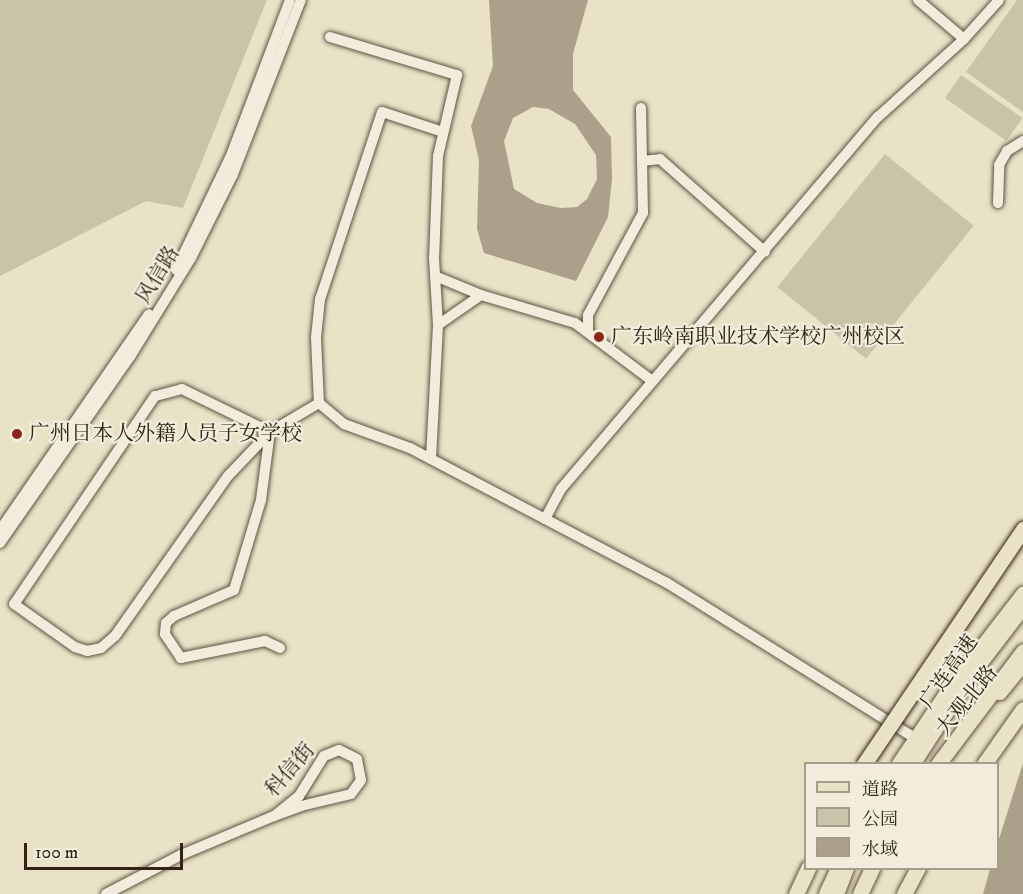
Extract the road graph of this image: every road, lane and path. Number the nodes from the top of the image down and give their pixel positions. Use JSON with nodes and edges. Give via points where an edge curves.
{"nodes":[{"id":1,"x":290,"y":0,"type":"edge"},
{"id":2,"x":301,"y":0,"type":"edge"},
{"id":3,"x":918,"y":0,"type":"edge"},
{"id":4,"x":999,"y":0,"type":"edge"},
{"id":5,"x":330,"y":37,"type":"dead end"},
{"id":6,"x":964,"y":39,"type":"junction"},
{"id":7,"x":641,"y":108,"type":"dead end"},
{"id":8,"x":443,"y":132,"type":"junction"},
{"id":9,"x":1023,"y":141,"type":"edge"},
{"id":10,"x":642,"y":161,"type":"junction"},
{"id":11,"x":998,"y":203,"type":"dead end"},
{"id":12,"x":765,"y":252,"type":"junction"},
{"id":13,"x":435,"y":276,"type":"junction"},
{"id":14,"x":481,"y":295,"type":"junction"},
{"id":15,"x":438,"y":325,"type":"junction"},
{"id":16,"x":588,"y":330,"type":"junction"},
{"id":17,"x":651,"y":380,"type":"junction"},
{"id":18,"x":319,"y":403,"type":"junction"},
{"id":19,"x":270,"y":432,"type":"junction"},
{"id":20,"x":431,"y":459,"type":"junction"},
{"id":21,"x":545,"y":519,"type":"junction"},
{"id":22,"x":1023,"y":529,"type":"edge"},
{"id":23,"x":0,"y":530,"type":"edge"},
{"id":24,"x":0,"y":543,"type":"edge"},
{"id":25,"x":1023,"y":594,"type":"edge"},
{"id":26,"x":1023,"y":606,"type":"edge"},
{"id":27,"x":280,"y":648,"type":"dead end"},
{"id":28,"x":1023,"y":651,"type":"edge"},
{"id":29,"x":1023,"y":665,"type":"edge"},
{"id":30,"x":1023,"y":709,"type":"edge"},
{"id":31,"x":915,"y":738,"type":"junction"},
{"id":32,"x":865,"y":762,"type":"edge"},
{"id":33,"x":900,"y":762,"type":"edge"},
{"id":34,"x":913,"y":762,"type":"edge"},
{"id":35,"x":940,"y":762,"type":"edge"},
{"id":36,"x":947,"y":762,"type":"edge"},
{"id":37,"x":985,"y":762,"type":"edge"},
{"id":38,"x":274,"y":816,"type":"junction"},
{"id":39,"x":807,"y":870,"type":"edge"},
{"id":40,"x":837,"y":870,"type":"edge"},
{"id":41,"x":845,"y":870,"type":"edge"},
{"id":42,"x":871,"y":870,"type":"edge"},
{"id":43,"x":878,"y":870,"type":"edge"},
{"id":44,"x":916,"y":872,"type":"edge"},
{"id":45,"x":106,"y":894,"type":"edge"},
{"id":46,"x":796,"y":894,"type":"edge"},
{"id":47,"x":826,"y":894,"type":"edge"},
{"id":48,"x":836,"y":894,"type":"edge"},
{"id":49,"x":860,"y":894,"type":"edge"},
{"id":50,"x":866,"y":894,"type":"edge"},
{"id":51,"x":904,"y":894,"type":"edge"}],
"edges":[{"from":1,"to":23,"type":"street","name":"风信路","via":[[230,158],[179,264],[146,319]]},
{"from":2,"to":24,"type":"street","name":"风信路","via":[[233,174],[190,258],[131,355]]},
{"from":3,"to":6,"type":"street"},
{"from":4,"to":6,"type":"street"},
{"from":5,"to":8,"type":"street","via":[[457,75]]},
{"from":6,"to":12,"type":"street","via":[[878,117]]},
{"from":7,"to":10,"type":"street"},
{"from":8,"to":13,"type":"street","via":[[438,156]]},
{"from":8,"to":18,"type":"street","via":[[382,112],[320,299],[316,338]]},
{"from":9,"to":11,"type":"street","via":[[1007,151],[999,165]]},
{"from":10,"to":12,"type":"street","via":[[660,159]]},
{"from":10,"to":16,"type":"street","via":[[643,213],[588,315]]},
{"from":12,"to":17,"type":"street"},
{"from":13,"to":14,"type":"street"},
{"from":13,"to":15,"type":"street"},
{"from":14,"to":15,"type":"street"},
{"from":14,"to":16,"type":"street","via":[[575,322]]},
{"from":15,"to":20,"type":"street"},
{"from":16,"to":17,"type":"street"},
{"from":17,"to":21,"type":"street","via":[[561,489]]},
{"from":18,"to":19,"type":"street"},
{"from":18,"to":20,"type":"street","via":[[344,424]]},
{"from":19,"to":19,"type":"street","via":[[228,476],[115,636],[101,648],[87,651],[75,647],[14,604],[154,396],[182,389]]},
{"from":19,"to":27,"type":"street","via":[[261,500],[234,590],[174,616],[166,623],[165,634],[181,658],[265,641]]},
{"from":20,"to":21,"type":"street"},
{"from":21,"to":31,"type":"street","via":[[667,583]]},
{"from":22,"to":32,"type":"highway","bridge":true},
{"from":25,"to":31,"type":"main road","name":"大观北路"},
{"from":26,"to":34,"type":"highway","name":"广连高速","via":[[968,678]]},
{"from":28,"to":35,"type":"highway","name":"广连高速"},
{"from":29,"to":36,"type":"main road","name":"大观北路"},
{"from":30,"to":37,"type":"highway"},
{"from":31,"to":33,"type":"main road","name":"大观北路"},
{"from":38,"to":38,"type":"street","name":"科信街","via":[[351,794],[361,780],[357,759],[339,750],[324,756],[298,796]]},
{"from":38,"to":45,"type":"street","name":"科信街","via":[[181,855]]},
{"from":39,"to":46,"type":"highway"},
{"from":40,"to":47,"type":"main road"},
{"from":41,"to":48,"type":"highway"},
{"from":42,"to":49,"type":"highway"},
{"from":43,"to":50,"type":"main road"},
{"from":44,"to":51,"type":"highway"}]}
